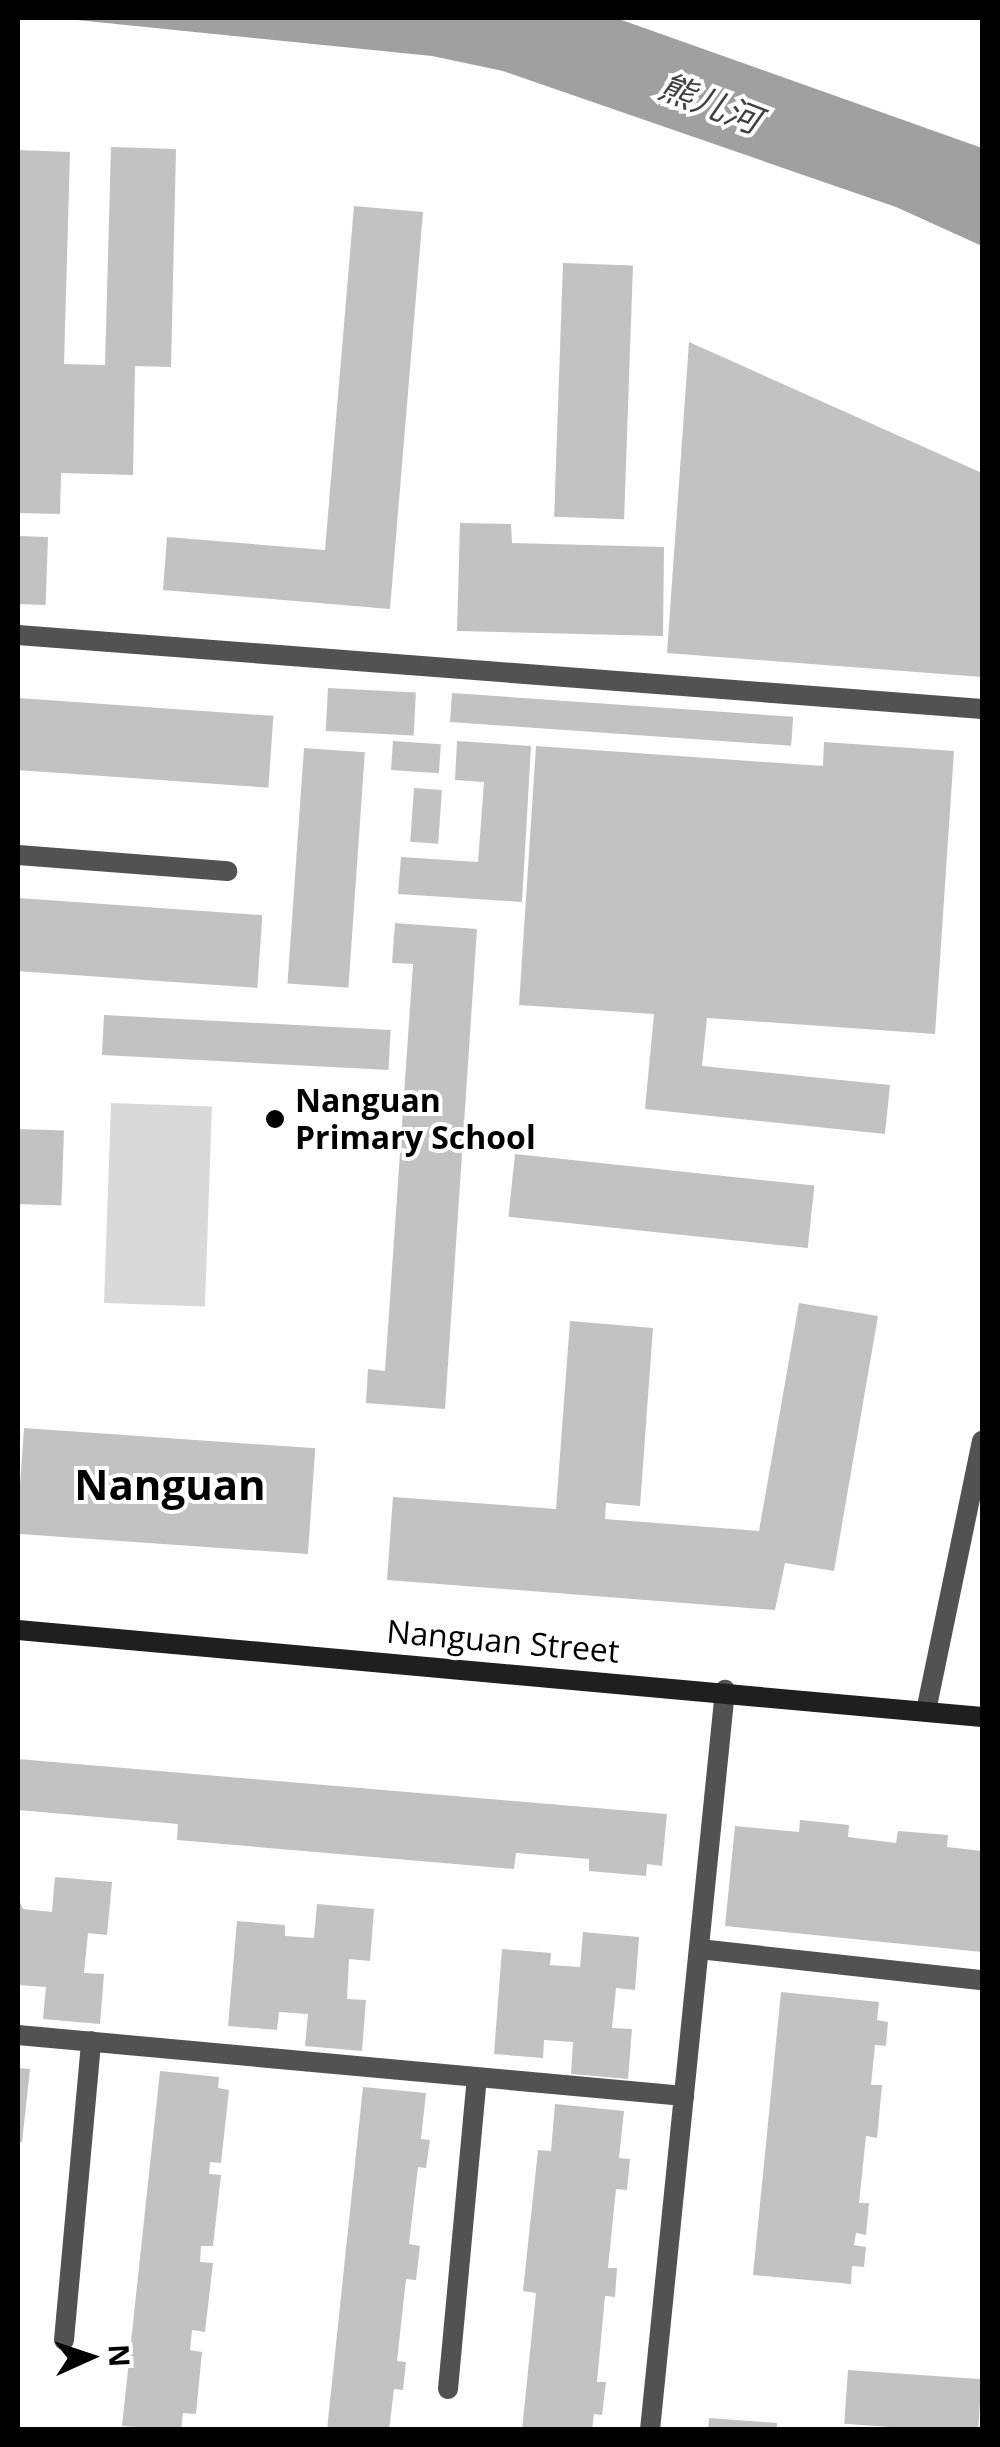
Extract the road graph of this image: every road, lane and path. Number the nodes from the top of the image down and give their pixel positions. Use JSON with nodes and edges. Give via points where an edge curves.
{"nodes":[{"id":1,"x":18,"y":635,"type":"edge"},
{"id":2,"x":982,"y":710,"type":"edge"},
{"id":3,"x":18,"y":855,"type":"edge"},
{"id":4,"x":227,"y":872,"type":"dead end"},
{"id":5,"x":982,"y":1441,"type":"edge"},
{"id":6,"x":18,"y":1630,"type":"edge"},
{"id":7,"x":725,"y":1690,"type":"junction"},
{"id":8,"x":926,"y":1710,"type":"junction"},
{"id":9,"x":982,"y":1717,"type":"edge"},
{"id":10,"x":699,"y":1949,"type":"junction"},
{"id":11,"x":982,"y":1980,"type":"edge"},
{"id":12,"x":18,"y":2035,"type":"edge"},
{"id":13,"x":91,"y":2042,"type":"junction"},
{"id":14,"x":476,"y":2077,"type":"junction"},
{"id":15,"x":684,"y":2096,"type":"junction"},
{"id":16,"x":64,"y":2340,"type":"dead end"},
{"id":17,"x":448,"y":2389,"type":"dead end"},
{"id":18,"x":650,"y":2430,"type":"edge"}],
"edges":[{"from":1,"to":2,"type":"street"},
{"from":3,"to":4,"type":"street"},
{"from":5,"to":8,"type":"street"},
{"from":6,"to":7,"type":"street","name":"Nanguan Street"},
{"from":7,"to":8,"type":"street","name":"Nanguan Street"},
{"from":7,"to":10,"type":"street"},
{"from":8,"to":9,"type":"street","name":"Nanguan Street"},
{"from":10,"to":11,"type":"street"},
{"from":10,"to":15,"type":"street"},
{"from":12,"to":13,"type":"street"},
{"from":13,"to":14,"type":"street"},
{"from":13,"to":16,"type":"street"},
{"from":14,"to":15,"type":"street"},
{"from":14,"to":17,"type":"street"},
{"from":15,"to":18,"type":"street"}]}
